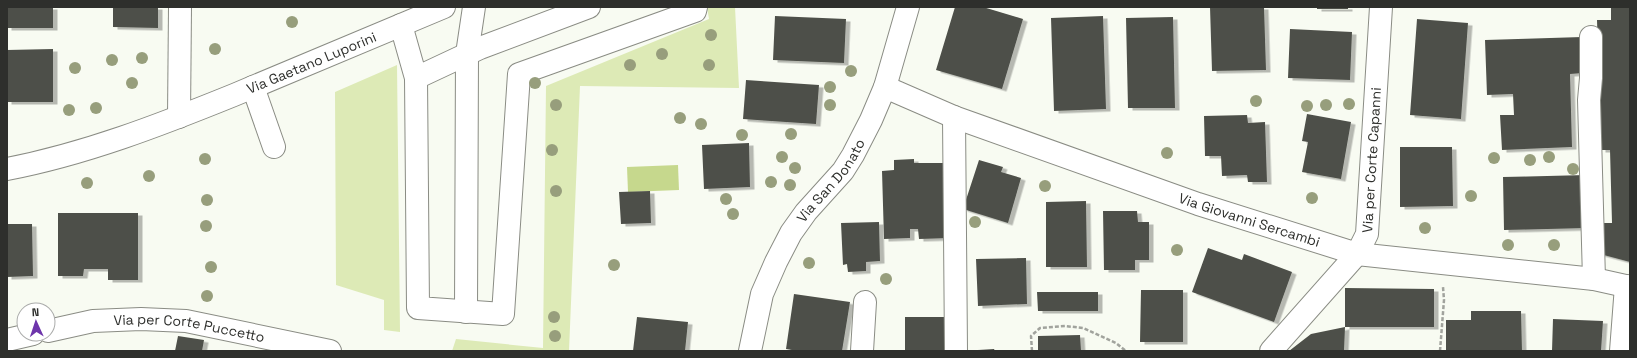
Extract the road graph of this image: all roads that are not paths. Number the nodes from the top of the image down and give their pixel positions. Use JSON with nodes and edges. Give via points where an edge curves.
{"nodes":[{"id":1,"x":180,"y":7,"type":"edge"},
{"id":2,"x":444,"y":7,"type":"edge"},
{"id":3,"x":474,"y":7,"type":"edge"},
{"id":4,"x":589,"y":7,"type":"edge"},
{"id":5,"x":696,"y":7,"type":"edge"},
{"id":6,"x":908,"y":7,"type":"edge"},
{"id":7,"x":1381,"y":7,"type":"edge"},
{"id":8,"x":408,"y":18,"type":"edge"},
{"id":9,"x":1591,"y":37,"type":"dead end"},
{"id":10,"x":467,"y":54,"type":"junction"},
{"id":11,"x":416,"y":78,"type":"junction"},
{"id":12,"x":253,"y":87,"type":"junction"},
{"id":13,"x":885,"y":87,"type":"junction"},
{"id":14,"x":954,"y":116,"type":"junction"},
{"id":15,"x":179,"y":117,"type":"junction"},
{"id":16,"x":274,"y":148,"type":"dead end"},
{"id":17,"x":7,"y":169,"type":"edge"},
{"id":18,"x":1357,"y":254,"type":"junction"},
{"id":19,"x":1594,"y":279,"type":"junction"},
{"id":20,"x":1628,"y":286,"type":"edge"},
{"id":21,"x":865,"y":302,"type":"dead end"},
{"id":22,"x":466,"y":312,"type":"junction"},
{"id":23,"x":56,"y":329,"type":"edge"},
{"id":24,"x":330,"y":351,"type":"edge"},
{"id":25,"x":750,"y":351,"type":"edge"},
{"id":26,"x":862,"y":351,"type":"edge"},
{"id":27,"x":956,"y":351,"type":"edge"},
{"id":28,"x":1271,"y":351,"type":"edge"},
{"id":29,"x":1621,"y":351,"type":"edge"}],
"edges":[{"from":1,"to":15,"type":"street"},
{"from":2,"to":8,"type":"street","name":"Via Gaetano Luporini"},
{"from":3,"to":10,"type":"street"},
{"from":4,"to":10,"type":"street"},
{"from":5,"to":22,"type":"street","via":[[695,11],[519,74],[503,314]]},
{"from":6,"to":13,"type":"street","name":"Via San Donato"},
{"from":7,"to":18,"type":"street","name":"Via per Corte Capanni","via":[[1367,234]]},
{"from":8,"to":11,"type":"street"},
{"from":8,"to":12,"type":"street","name":"Via Gaetano Luporini"},
{"from":9,"to":19,"type":"street","via":[[1592,78],[1589,100]]},
{"from":10,"to":11,"type":"street"},
{"from":10,"to":22,"type":"street"},
{"from":11,"to":22,"type":"street","via":[[418,308]]},
{"from":12,"to":15,"type":"street","name":"Via Gaetano Luporini"},
{"from":12,"to":16,"type":"street"},
{"from":13,"to":14,"type":"street","name":"Via Giovanni Sercambi"},
{"from":13,"to":25,"type":"street","name":"Via San Donato","via":[[853,155],[843,171],[806,212],[791,233],[776,262],[762,294]]},
{"from":14,"to":18,"type":"street","name":"Via Giovanni Sercambi","via":[[1198,204]]},
{"from":14,"to":27,"type":"street"},
{"from":15,"to":17,"type":"street","name":"Via Gaetano Luporini","via":[[86,149]]},
{"from":18,"to":19,"type":"street","name":"Via Giovanni Sercambi"},
{"from":18,"to":28,"type":"street","name":"Via per Corte Capanni"},
{"from":19,"to":20,"type":"street","name":"Via Giovanni Sercambi"},
{"from":20,"to":29,"type":"street"},
{"from":21,"to":26,"type":"street"},
{"from":23,"to":24,"type":"street","name":"Via per Corte Puccetto","via":[[93,321],[186,321]]}]}
